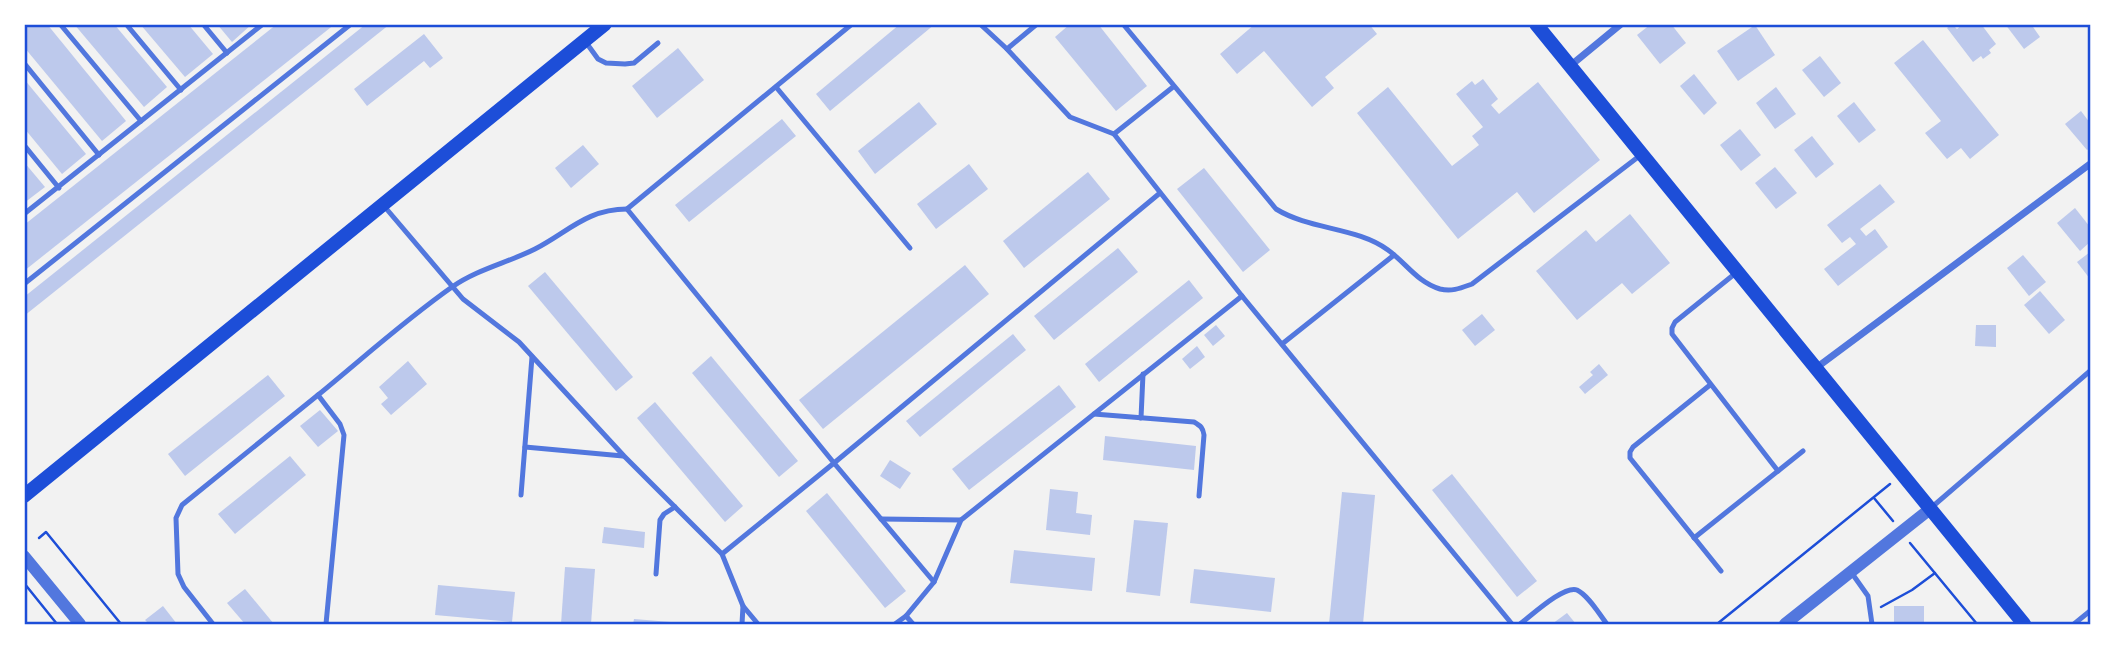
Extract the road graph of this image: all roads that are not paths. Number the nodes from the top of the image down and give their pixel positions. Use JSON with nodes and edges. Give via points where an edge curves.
{"nodes":[{"id":1,"x":60,"y":24,"type":"edge"},
{"id":2,"x":126,"y":24,"type":"edge"},
{"id":3,"x":203,"y":24,"type":"edge"},
{"id":4,"x":263,"y":24,"type":"edge"},
{"id":5,"x":351,"y":24,"type":"edge"},
{"id":6,"x":606,"y":24,"type":"edge"},
{"id":7,"x":852,"y":24,"type":"edge"},
{"id":8,"x":980,"y":24,"type":"edge"},
{"id":9,"x":1037,"y":24,"type":"edge"},
{"id":10,"x":1123,"y":24,"type":"edge"},
{"id":11,"x":1536,"y":24,"type":"edge"},
{"id":12,"x":1621,"y":24,"type":"edge"},
{"id":13,"x":585,"y":41,"type":"junction"},
{"id":14,"x":658,"y":43,"type":"dead end"},
{"id":15,"x":1007,"y":49,"type":"junction"},
{"id":16,"x":227,"y":53,"type":"junction"},
{"id":17,"x":24,"y":63,"type":"edge"},
{"id":18,"x":1570,"y":66,"type":"junction"},
{"id":19,"x":776,"y":87,"type":"junction"},
{"id":20,"x":1173,"y":87,"type":"junction"},
{"id":21,"x":181,"y":90,"type":"junction"},
{"id":22,"x":141,"y":121,"type":"junction"},
{"id":23,"x":1114,"y":135,"type":"junction"},
{"id":24,"x":24,"y":145,"type":"edge"},
{"id":25,"x":1642,"y":154,"type":"junction"},
{"id":26,"x":99,"y":155,"type":"junction"},
{"id":27,"x":2091,"y":164,"type":"edge"},
{"id":28,"x":59,"y":188,"type":"junction"},
{"id":29,"x":1160,"y":193,"type":"junction"},
{"id":30,"x":382,"y":204,"type":"junction"},
{"id":31,"x":627,"y":209,"type":"junction"},
{"id":32,"x":24,"y":214,"type":"edge"},
{"id":33,"x":910,"y":248,"type":"dead end"},
{"id":34,"x":1394,"y":255,"type":"junction"},
{"id":35,"x":1737,"y":271,"type":"junction"},
{"id":36,"x":24,"y":284,"type":"edge"},
{"id":37,"x":453,"y":287,"type":"junction"},
{"id":38,"x":1242,"y":296,"type":"junction"},
{"id":39,"x":1282,"y":344,"type":"junction"},
{"id":40,"x":532,"y":357,"type":"junction"},
{"id":41,"x":1816,"y":368,"type":"junction"},
{"id":42,"x":2091,"y":371,"type":"edge"},
{"id":43,"x":1143,"y":374,"type":"junction"},
{"id":44,"x":1710,"y":385,"type":"junction"},
{"id":45,"x":318,"y":395,"type":"junction"},
{"id":46,"x":1094,"y":414,"type":"junction"},
{"id":47,"x":1141,"y":418,"type":"junction"},
{"id":48,"x":525,"y":447,"type":"junction"},
{"id":49,"x":1803,"y":451,"type":"dead end"},
{"id":50,"x":624,"y":456,"type":"junction"},
{"id":51,"x":834,"y":463,"type":"junction"},
{"id":52,"x":1778,"y":471,"type":"junction"},
{"id":53,"x":521,"y":495,"type":"dead end"},
{"id":54,"x":24,"y":496,"type":"edge"},
{"id":55,"x":1199,"y":496,"type":"dead end"},
{"id":56,"x":675,"y":507,"type":"junction"},
{"id":57,"x":1930,"y":509,"type":"junction"},
{"id":58,"x":881,"y":519,"type":"junction"},
{"id":59,"x":961,"y":520,"type":"junction"},
{"id":60,"x":1695,"y":538,"type":"junction"},
{"id":61,"x":722,"y":554,"type":"junction"},
{"id":62,"x":24,"y":556,"type":"edge"},
{"id":63,"x":1721,"y":571,"type":"dead end"},
{"id":64,"x":1851,"y":572,"type":"junction"},
{"id":65,"x":656,"y":574,"type":"dead end"},
{"id":66,"x":934,"y":582,"type":"junction"},
{"id":67,"x":743,"y":606,"type":"junction"},
{"id":68,"x":2091,"y":611,"type":"edge"},
{"id":69,"x":906,"y":615,"type":"junction"},
{"id":70,"x":80,"y":625,"type":"edge"},
{"id":71,"x":213,"y":625,"type":"edge"},
{"id":72,"x":326,"y":625,"type":"edge"},
{"id":73,"x":742,"y":625,"type":"edge"},
{"id":74,"x":758,"y":625,"type":"edge"},
{"id":75,"x":895,"y":625,"type":"edge"},
{"id":76,"x":913,"y":625,"type":"edge"},
{"id":77,"x":1512,"y":625,"type":"edge"},
{"id":78,"x":1520,"y":625,"type":"edge"},
{"id":79,"x":1606,"y":625,"type":"edge"},
{"id":80,"x":1785,"y":625,"type":"edge"},
{"id":81,"x":1872,"y":625,"type":"edge"},
{"id":82,"x":2024,"y":625,"type":"edge"},
{"id":83,"x":2074,"y":625,"type":"edge"}],
"edges":[{"from":1,"to":22,"type":"lane"},
{"from":2,"to":21,"type":"lane"},
{"from":3,"to":16,"type":"lane"},
{"from":4,"to":16,"type":"lane"},
{"from":5,"to":36,"type":"lane"},
{"from":6,"to":13,"type":"main road"},
{"from":7,"to":19,"type":"lane"},
{"from":8,"to":15,"type":"lane"},
{"from":9,"to":15,"type":"lane"},
{"from":10,"to":20,"type":"lane"},
{"from":11,"to":18,"type":"main road"},
{"from":12,"to":18,"type":"street"},
{"from":13,"to":14,"type":"lane","via":[[598,59],[625,64],[634,63]]},
{"from":13,"to":30,"type":"main road"},
{"from":15,"to":23,"type":"lane","via":[[1070,117]]},
{"from":16,"to":21,"type":"lane"},
{"from":17,"to":26,"type":"lane"},
{"from":18,"to":25,"type":"main road"},
{"from":19,"to":31,"type":"lane"},
{"from":19,"to":33,"type":"lane"},
{"from":20,"to":23,"type":"lane"},
{"from":20,"to":34,"type":"lane","via":[[1276,209],[1292,219],[1372,240]]},
{"from":21,"to":22,"type":"lane"},
{"from":22,"to":26,"type":"lane"},
{"from":23,"to":29,"type":"lane"},
{"from":24,"to":28,"type":"lane"},
{"from":25,"to":34,"type":"lane","via":[[1472,284],[1440,289],[1417,277]]},
{"from":25,"to":35,"type":"main road"},
{"from":26,"to":28,"type":"lane"},
{"from":27,"to":41,"type":"street"},
{"from":28,"to":32,"type":"lane"},
{"from":29,"to":38,"type":"lane"},
{"from":29,"to":51,"type":"lane"},
{"from":30,"to":37,"type":"lane"},
{"from":30,"to":54,"type":"main road"},
{"from":31,"to":37,"type":"lane","via":[[594,213],[536,248]]},
{"from":31,"to":51,"type":"lane"},
{"from":34,"to":39,"type":"lane"},
{"from":35,"to":41,"type":"main road"},
{"from":35,"to":44,"type":"lane","via":[[1672,328],[1675,341]]},
{"from":37,"to":40,"type":"lane"},
{"from":37,"to":45,"type":"lane"},
{"from":38,"to":39,"type":"lane"},
{"from":38,"to":43,"type":"lane"},
{"from":39,"to":77,"type":"lane"},
{"from":40,"to":48,"type":"lane"},
{"from":40,"to":50,"type":"lane"},
{"from":41,"to":57,"type":"main road"},
{"from":42,"to":57,"type":"lane"},
{"from":43,"to":46,"type":"lane"},
{"from":43,"to":47,"type":"lane"},
{"from":44,"to":52,"type":"lane"},
{"from":44,"to":60,"type":"lane","via":[[1629,453]]},
{"from":45,"to":71,"type":"lane","via":[[182,505],[176,518],[178,574]]},
{"from":45,"to":72,"type":"lane","via":[[344,435]]},
{"from":46,"to":47,"type":"lane"},
{"from":46,"to":59,"type":"lane"},
{"from":47,"to":55,"type":"lane","via":[[1194,422],[1203,429]]},
{"from":48,"to":50,"type":"lane"},
{"from":48,"to":53,"type":"lane"},
{"from":49,"to":52,"type":"lane"},
{"from":50,"to":56,"type":"lane"},
{"from":51,"to":58,"type":"lane"},
{"from":51,"to":61,"type":"lane"},
{"from":52,"to":60,"type":"lane"},
{"from":56,"to":61,"type":"lane"},
{"from":56,"to":65,"type":"lane","via":[[660,520]]},
{"from":57,"to":64,"type":"street"},
{"from":57,"to":82,"type":"main road"},
{"from":58,"to":59,"type":"lane"},
{"from":58,"to":66,"type":"lane"},
{"from":59,"to":66,"type":"lane"},
{"from":60,"to":63,"type":"lane"},
{"from":61,"to":67,"type":"lane"},
{"from":62,"to":70,"type":"street"},
{"from":64,"to":80,"type":"street"},
{"from":64,"to":81,"type":"lane","via":[[1868,596]]},
{"from":66,"to":69,"type":"lane"},
{"from":67,"to":73,"type":"lane"},
{"from":67,"to":74,"type":"lane"},
{"from":68,"to":83,"type":"lane"},
{"from":69,"to":75,"type":"lane"},
{"from":69,"to":76,"type":"lane"},
{"from":78,"to":79,"type":"lane","via":[[1569,589],[1585,597]]}]}
